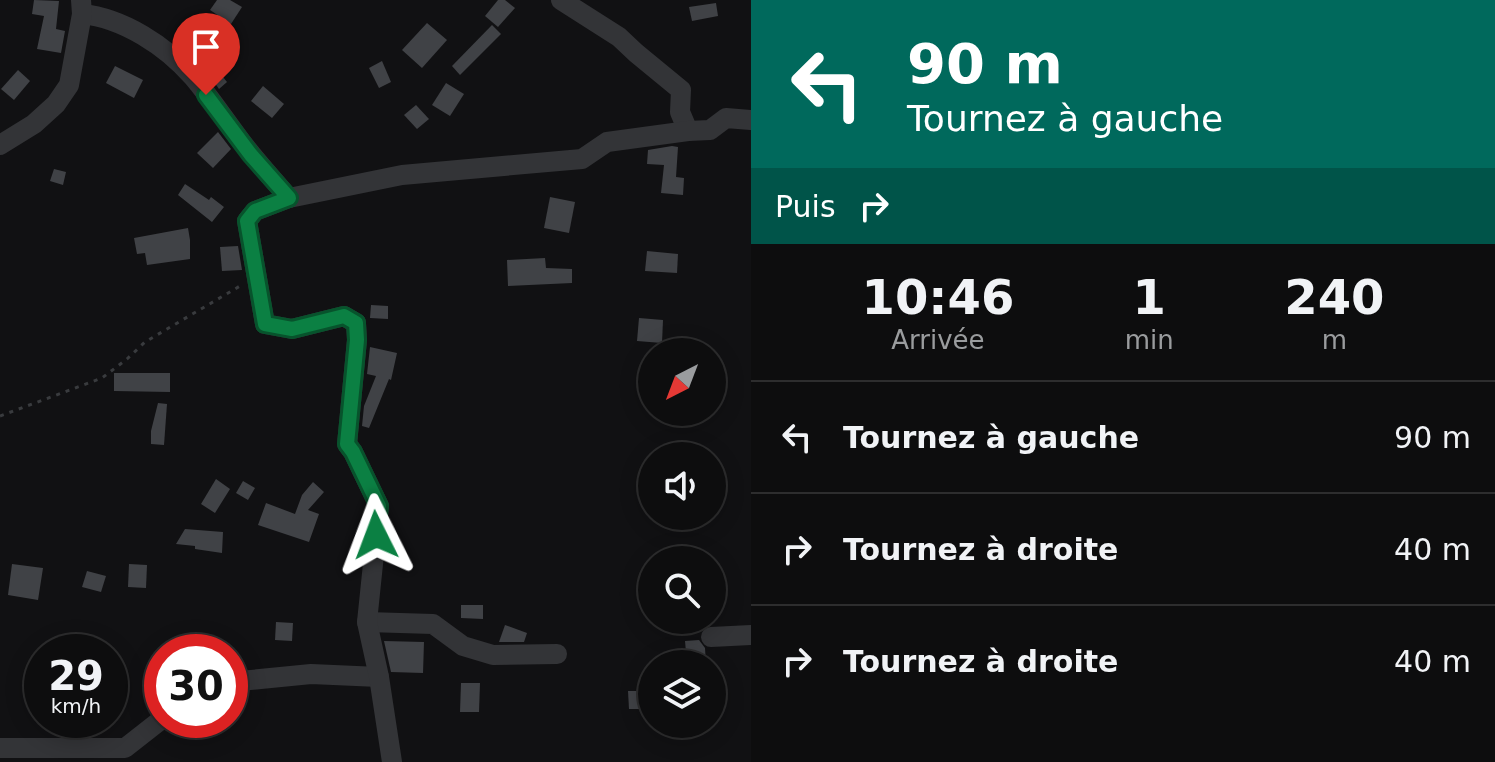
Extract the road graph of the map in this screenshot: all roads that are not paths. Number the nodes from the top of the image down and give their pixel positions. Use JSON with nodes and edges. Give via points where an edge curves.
{"nodes":[{"id":1,"x":561,"y":0,"type":"edge"},
{"id":2,"x":81,"y":7,"type":"edge"},
{"id":3,"x":751,"y":120,"type":"edge"},
{"id":4,"x":688,"y":131,"type":"junction"},
{"id":5,"x":0,"y":145,"type":"edge"},
{"id":6,"x":289,"y":198,"type":"junction"},
{"id":7,"x":367,"y":622,"type":"junction"},
{"id":8,"x":751,"y":635,"type":"edge"},
{"id":9,"x":711,"y":637,"type":"dead end"},
{"id":10,"x":557,"y":654,"type":"dead end"},
{"id":11,"x":379,"y":677,"type":"junction"},
{"id":12,"x":248,"y":680,"type":"edge"},
{"id":13,"x":144,"y":737,"type":"edge"},
{"id":14,"x":0,"y":748,"type":"edge"},
{"id":15,"x":125,"y":755,"type":"edge"},
{"id":16,"x":392,"y":762,"type":"edge"}],
"edges":[{"from":1,"to":4,"type":"street","via":[[619,37],[681,90],[680,112]]},
{"from":2,"to":5,"type":"street","via":[[69,85],[34,124]]},
{"from":2,"to":6,"type":"street","via":[[126,25],[171,55]]},
{"from":3,"to":4,"type":"street","via":[[726,118],[710,130]]},
{"from":4,"to":6,"type":"street","via":[[607,142],[582,159],[402,175]]},
{"from":6,"to":7,"type":"street","via":[[255,211],[247,221],[265,324],[292,329],[344,316],[356,323],[347,444],[379,506]]},
{"from":7,"to":10,"type":"street","via":[[433,624],[463,646],[493,655]]},
{"from":7,"to":11,"type":"street"},
{"from":8,"to":9,"type":"street"},
{"from":11,"to":12,"type":"street","via":[[311,674]]},
{"from":11,"to":16,"type":"street"},
{"from":13,"to":15,"type":"street"},
{"from":14,"to":15,"type":"street"}]}
